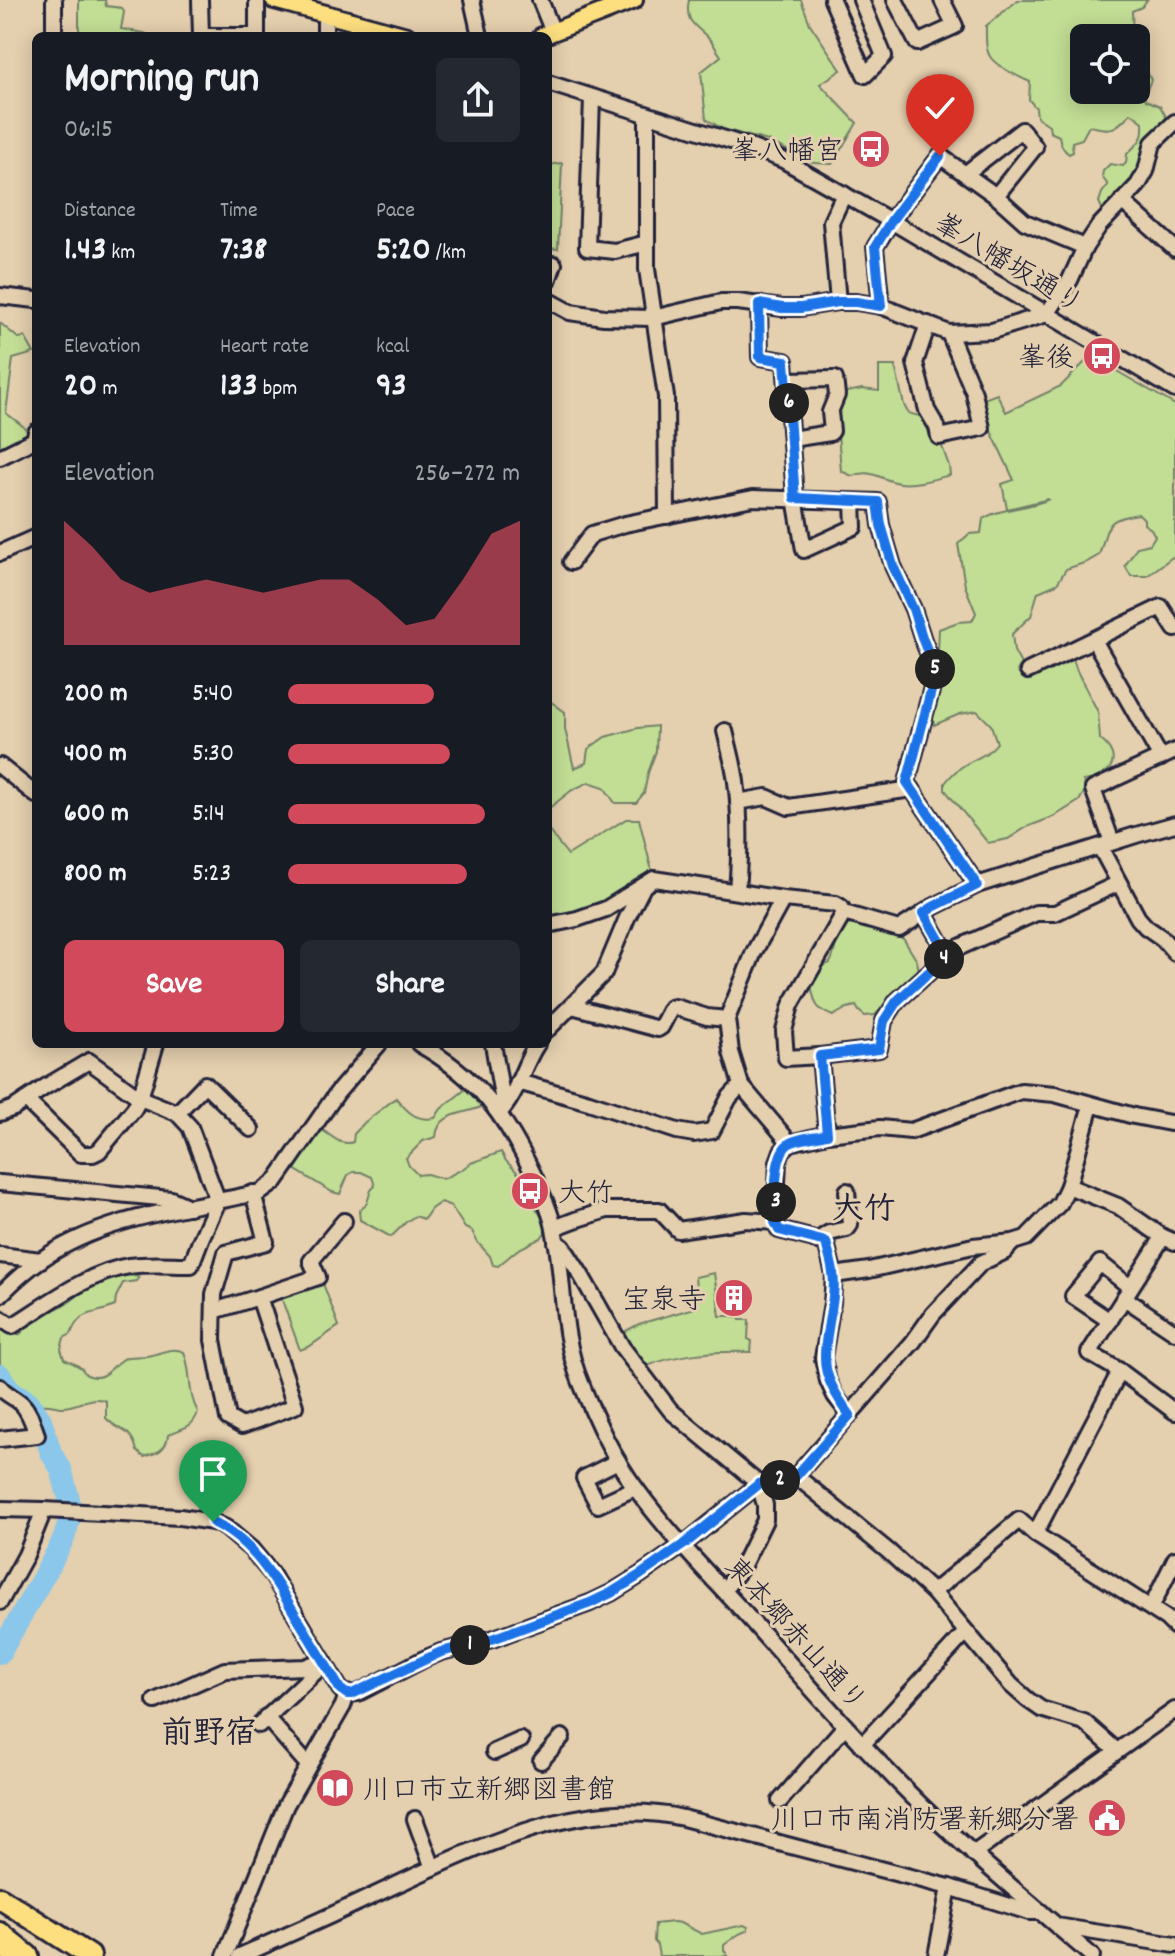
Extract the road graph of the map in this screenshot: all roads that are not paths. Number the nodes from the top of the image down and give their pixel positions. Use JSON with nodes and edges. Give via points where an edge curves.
{"nodes":[{"id":1,"x":54,"y":0,"type":"edge"},
{"id":2,"x":200,"y":0,"type":"edge"},
{"id":3,"x":257,"y":0,"type":"edge"},
{"id":4,"x":274,"y":0,"type":"edge"},
{"id":5,"x":472,"y":0,"type":"edge"},
{"id":6,"x":540,"y":0,"type":"edge"},
{"id":7,"x":634,"y":0,"type":"edge"},
{"id":8,"x":832,"y":0,"type":"edge"},
{"id":9,"x":861,"y":0,"type":"edge"},
{"id":10,"x":895,"y":0,"type":"edge"},
{"id":11,"x":942,"y":0,"type":"edge"},
{"id":12,"x":307,"y":4,"type":"edge"},
{"id":13,"x":325,"y":15,"type":"junction"},
{"id":14,"x":54,"y":32,"type":"dead end"},
{"id":15,"x":201,"y":32,"type":"edge"},
{"id":16,"x":257,"y":32,"type":"edge"},
{"id":17,"x":325,"y":32,"type":"edge"},
{"id":18,"x":391,"y":32,"type":"edge"},
{"id":19,"x":479,"y":32,"type":"edge"},
{"id":20,"x":548,"y":32,"type":"edge"},
{"id":21,"x":552,"y":32,"type":"edge"},
{"id":22,"x":552,"y":84,"type":"edge"},
{"id":23,"x":592,"y":98,"type":"junction"},
{"id":24,"x":647,"y":115,"type":"junction"},
{"id":25,"x":1175,"y":122,"type":"edge"},
{"id":26,"x":965,"y":174,"type":"junction"},
{"id":27,"x":844,"y":194,"type":"junction"},
{"id":28,"x":996,"y":196,"type":"junction"},
{"id":29,"x":1122,"y":201,"type":"junction"},
{"id":30,"x":891,"y":221,"type":"junction"},
{"id":31,"x":647,"y":243,"type":"junction"},
{"id":32,"x":1085,"y":247,"type":"junction"},
{"id":33,"x":1175,"y":249,"type":"edge"},
{"id":34,"x":554,"y":264,"type":"dead end"},
{"id":35,"x":552,"y":270,"type":"edge"},
{"id":36,"x":0,"y":296,"type":"edge"},
{"id":37,"x":32,"y":300,"type":"edge"},
{"id":38,"x":552,"y":302,"type":"edge"},
{"id":39,"x":838,"y":302,"type":"junction"},
{"id":40,"x":759,"y":304,"type":"junction"},
{"id":41,"x":881,"y":306,"type":"junction"},
{"id":42,"x":1047,"y":314,"type":"junction"},
{"id":43,"x":653,"y":318,"type":"junction"},
{"id":44,"x":928,"y":324,"type":"junction"},
{"id":45,"x":949,"y":333,"type":"junction"},
{"id":46,"x":788,"y":380,"type":"junction"},
{"id":47,"x":1175,"y":390,"type":"edge"},
{"id":48,"x":791,"y":439,"type":"junction"},
{"id":49,"x":32,"y":441,"type":"edge"},
{"id":50,"x":0,"y":457,"type":"edge"},
{"id":51,"x":795,"y":498,"type":"junction"},
{"id":52,"x":853,"y":502,"type":"junction"},
{"id":53,"x":667,"y":516,"type":"junction"},
{"id":54,"x":32,"y":539,"type":"edge"},
{"id":55,"x":0,"y":553,"type":"edge"},
{"id":56,"x":571,"y":562,"type":"dead end"},
{"id":57,"x":1175,"y":629,"type":"edge"},
{"id":58,"x":1094,"y":640,"type":"junction"},
{"id":59,"x":1028,"y":671,"type":"dead end"},
{"id":60,"x":725,"y":731,"type":"dead end"},
{"id":61,"x":1175,"y":751,"type":"edge"},
{"id":62,"x":1161,"y":758,"type":"junction"},
{"id":63,"x":0,"y":766,"type":"edge"},
{"id":64,"x":912,"y":789,"type":"junction"},
{"id":65,"x":32,"y":792,"type":"edge"},
{"id":66,"x":738,"y":802,"type":"junction"},
{"id":67,"x":1175,"y":824,"type":"edge"},
{"id":68,"x":1106,"y":844,"type":"junction"},
{"id":69,"x":1119,"y":883,"type":"junction"},
{"id":70,"x":977,"y":885,"type":"junction"},
{"id":71,"x":643,"y":886,"type":"junction"},
{"id":72,"x":737,"y":891,"type":"junction"},
{"id":73,"x":783,"y":899,"type":"junction"},
{"id":74,"x":844,"y":913,"type":"junction"},
{"id":75,"x":924,"y":913,"type":"junction"},
{"id":76,"x":552,"y":924,"type":"edge"},
{"id":77,"x":1175,"y":953,"type":"edge"},
{"id":78,"x":948,"y":955,"type":"junction"},
{"id":79,"x":572,"y":1006,"type":"junction"},
{"id":80,"x":727,"y":1019,"type":"junction"},
{"id":81,"x":552,"y":1025,"type":"edge"},
{"id":82,"x":153,"y":1048,"type":"edge"},
{"id":83,"x":376,"y":1048,"type":"edge"},
{"id":84,"x":426,"y":1048,"type":"edge"},
{"id":85,"x":494,"y":1048,"type":"edge"},
{"id":86,"x":534,"y":1048,"type":"edge"},
{"id":87,"x":820,"y":1056,"type":"junction"},
{"id":88,"x":518,"y":1082,"type":"junction"},
{"id":89,"x":741,"y":1085,"type":"junction"},
{"id":90,"x":140,"y":1098,"type":"junction"},
{"id":91,"x":26,"y":1100,"type":"junction"},
{"id":92,"x":1091,"y":1105,"type":"junction"},
{"id":93,"x":502,"y":1110,"type":"junction"},
{"id":94,"x":0,"y":1113,"type":"edge"},
{"id":95,"x":177,"y":1113,"type":"junction"},
{"id":96,"x":1175,"y":1123,"type":"edge"},
{"id":97,"x":251,"y":1129,"type":"dead end"},
{"id":98,"x":827,"y":1134,"type":"junction"},
{"id":99,"x":790,"y":1143,"type":"junction"},
{"id":100,"x":0,"y":1183,"type":"edge"},
{"id":101,"x":1068,"y":1186,"type":"junction"},
{"id":102,"x":847,"y":1191,"type":"dead end"},
{"id":103,"x":253,"y":1193,"type":"junction"},
{"id":104,"x":218,"y":1201,"type":"junction"},
{"id":105,"x":189,"y":1207,"type":"junction"},
{"id":106,"x":344,"y":1221,"type":"dead end"},
{"id":107,"x":775,"y":1222,"type":"junction"},
{"id":108,"x":555,"y":1235,"type":"junction"},
{"id":109,"x":1169,"y":1239,"type":"edge"},
{"id":110,"x":816,"y":1241,"type":"junction"},
{"id":111,"x":1013,"y":1242,"type":"junction"},
{"id":112,"x":0,"y":1255,"type":"edge"},
{"id":113,"x":41,"y":1260,"type":"junction"},
{"id":114,"x":834,"y":1275,"type":"junction"},
{"id":115,"x":1127,"y":1292,"type":"junction"},
{"id":116,"x":0,"y":1295,"type":"edge"},
{"id":117,"x":259,"y":1297,"type":"junction"},
{"id":118,"x":214,"y":1311,"type":"junction"},
{"id":119,"x":0,"y":1318,"type":"edge"},
{"id":120,"x":1110,"y":1321,"type":"junction"},
{"id":121,"x":1175,"y":1332,"type":"edge"},
{"id":122,"x":1120,"y":1371,"type":"junction"},
{"id":123,"x":0,"y":1387,"type":"edge"},
{"id":124,"x":1175,"y":1412,"type":"edge"},
{"id":125,"x":850,"y":1415,"type":"junction"},
{"id":126,"x":0,"y":1439,"type":"edge"},
{"id":127,"x":618,"y":1461,"type":"junction"},
{"id":128,"x":796,"y":1476,"type":"junction"},
{"id":129,"x":759,"y":1484,"type":"junction"},
{"id":130,"x":635,"y":1488,"type":"junction"},
{"id":131,"x":0,"y":1509,"type":"edge"},
{"id":132,"x":44,"y":1510,"type":"junction"},
{"id":133,"x":1035,"y":1534,"type":"junction"},
{"id":134,"x":683,"y":1545,"type":"junction"},
{"id":135,"x":1175,"y":1559,"type":"edge"},
{"id":136,"x":724,"y":1590,"type":"junction"},
{"id":137,"x":933,"y":1592,"type":"junction"},
{"id":138,"x":0,"y":1602,"type":"edge"},
{"id":139,"x":1151,"y":1608,"type":"junction"},
{"id":140,"x":1175,"y":1627,"type":"edge"},
{"id":141,"x":966,"y":1632,"type":"junction"},
{"id":142,"x":324,"y":1662,"type":"junction"},
{"id":143,"x":347,"y":1694,"type":"junction"},
{"id":144,"x":155,"y":1701,"type":"dead end"},
{"id":145,"x":1175,"y":1710,"type":"edge"},
{"id":146,"x":845,"y":1726,"type":"junction"},
{"id":147,"x":562,"y":1737,"type":"dead end"},
{"id":148,"x":521,"y":1740,"type":"dead end"},
{"id":149,"x":862,"y":1745,"type":"junction"},
{"id":150,"x":1117,"y":1751,"type":"junction"},
{"id":151,"x":494,"y":1752,"type":"dead end"},
{"id":152,"x":541,"y":1761,"type":"dead end"},
{"id":153,"x":308,"y":1765,"type":"junction"},
{"id":154,"x":780,"y":1801,"type":"dead end"},
{"id":155,"x":415,"y":1819,"type":"dead end"},
{"id":156,"x":973,"y":1854,"type":"junction"},
{"id":157,"x":433,"y":1868,"type":"junction"},
{"id":158,"x":949,"y":1887,"type":"junction"},
{"id":159,"x":0,"y":1896,"type":"edge"},
{"id":160,"x":1041,"y":1912,"type":"junction"},
{"id":161,"x":0,"y":1914,"type":"edge"},
{"id":162,"x":1057,"y":1926,"type":"junction"},
{"id":163,"x":0,"y":1933,"type":"edge"},
{"id":164,"x":1175,"y":1945,"type":"edge"},
{"id":165,"x":0,"y":1946,"type":"edge"},
{"id":166,"x":1149,"y":1949,"type":"edge"},
{"id":167,"x":12,"y":1956,"type":"edge"},
{"id":168,"x":20,"y":1956,"type":"edge"},
{"id":169,"x":28,"y":1956,"type":"edge"},
{"id":170,"x":66,"y":1956,"type":"edge"},
{"id":171,"x":90,"y":1956,"type":"edge"},
{"id":172,"x":98,"y":1956,"type":"edge"},
{"id":173,"x":225,"y":1956,"type":"edge"},
{"id":174,"x":240,"y":1956,"type":"edge"},
{"id":175,"x":936,"y":1956,"type":"edge"},
{"id":176,"x":1092,"y":1956,"type":"edge"}],
"edges":[{"from":1,"to":14,"type":"street"},
{"from":2,"to":15,"type":"street"},
{"from":3,"to":16,"type":"street"},
{"from":4,"to":12,"type":"main road"},
{"from":5,"to":19,"type":"street"},
{"from":6,"to":20,"type":"street"},
{"from":7,"to":21,"type":"main road"},
{"from":8,"to":9,"type":"street","via":[[865,75],[884,56]]},
{"from":10,"to":11,"type":"street","via":[[917,43],[955,26]]},
{"from":12,"to":13,"type":"main road"},
{"from":13,"to":17,"type":"street"},
{"from":13,"to":18,"type":"main road"},
{"from":22,"to":23,"type":"street","name":"峯八幡坂通り"},
{"from":23,"to":24,"type":"street","name":"峯八幡坂通り"},
{"from":23,"to":31,"type":"street","via":[[587,248],[615,251]]},
{"from":24,"to":27,"type":"street","name":"峯八幡坂通り","via":[[764,152]]},
{"from":24,"to":31,"type":"street"},
{"from":25,"to":29,"type":"street","via":[[1153,143],[1146,171]]},
{"from":26,"to":28,"type":"street"},
{"from":26,"to":28,"type":"street","via":[[1022,130],[1035,147]]},
{"from":26,"to":30,"type":"street","via":[[940,156]]},
{"from":27,"to":30,"type":"street","name":"峯八幡坂通り"},
{"from":27,"to":39,"type":"street","via":[[831,222]]},
{"from":28,"to":32,"type":"street","via":[[1025,222]]},
{"from":29,"to":32,"type":"street"},
{"from":29,"to":33,"type":"street"},
{"from":30,"to":41,"type":"street","via":[[875,247]]},
{"from":30,"to":42,"type":"street","name":"峯八幡坂通り"},
{"from":31,"to":43,"type":"street"},
{"from":32,"to":42,"type":"street"},
{"from":34,"to":35,"type":"street"},
{"from":36,"to":37,"type":"street"},
{"from":38,"to":43,"type":"street","via":[[570,312]]},
{"from":39,"to":40,"type":"street","via":[[801,308]]},
{"from":39,"to":41,"type":"street"},
{"from":40,"to":43,"type":"street","via":[[710,303]]},
{"from":40,"to":46,"type":"street","via":[[760,357],[784,359]]},
{"from":41,"to":44,"type":"street"},
{"from":42,"to":45,"type":"street","via":[[992,331]]},
{"from":42,"to":47,"type":"street","name":"峯八幡坂通り"},
{"from":43,"to":53,"type":"street","via":[[666,397]]},
{"from":44,"to":45,"type":"street"},
{"from":44,"to":45,"type":"street","via":[[915,363],[939,437],[982,428]]},
{"from":46,"to":48,"type":"street"},
{"from":46,"to":48,"type":"street","via":[[835,379],[837,395],[830,433]]},
{"from":48,"to":51,"type":"street"},
{"from":49,"to":50,"type":"street"},
{"from":51,"to":52,"type":"street"},
{"from":51,"to":52,"type":"street","via":[[804,550],[854,527]]},
{"from":51,"to":53,"type":"street","via":[[753,498]]},
{"from":52,"to":64,"type":"street","via":[[878,502],[893,566],[936,672],[907,782]]},
{"from":53,"to":56,"type":"street","via":[[592,534]]},
{"from":54,"to":55,"type":"street"},
{"from":57,"to":58,"type":"street","via":[[1161,607]]},
{"from":58,"to":59,"type":"street"},
{"from":58,"to":62,"type":"street"},
{"from":60,"to":66,"type":"street"},
{"from":61,"to":62,"type":"street"},
{"from":62,"to":68,"type":"street","via":[[1093,789]]},
{"from":63,"to":65,"type":"street"},
{"from":64,"to":66,"type":"street","via":[[789,807],[766,797]]},
{"from":64,"to":70,"type":"street"},
{"from":66,"to":72,"type":"street"},
{"from":67,"to":68,"type":"street"},
{"from":68,"to":69,"type":"street"},
{"from":68,"to":70,"type":"street"},
{"from":69,"to":77,"type":"street","via":[[1138,918]]},
{"from":69,"to":78,"type":"street","via":[[1055,913],[1036,913]]},
{"from":70,"to":75,"type":"street"},
{"from":71,"to":72,"type":"street","via":[[654,879]]},
{"from":71,"to":76,"type":"street","via":[[606,909]]},
{"from":71,"to":79,"type":"street","via":[[604,973]]},
{"from":72,"to":73,"type":"street"},
{"from":73,"to":74,"type":"street","via":[[836,904]]},
{"from":73,"to":80,"type":"street"},
{"from":74,"to":75,"type":"street","via":[[899,929]]},
{"from":74,"to":87,"type":"street","via":[[791,1005],[784,1031],[786,1058]]},
{"from":75,"to":78,"type":"street"},
{"from":78,"to":87,"type":"street","via":[[897,1001],[884,1021],[879,1049]]},
{"from":79,"to":80,"type":"street","via":[[658,1029],[675,1007]]},
{"from":79,"to":81,"type":"street"},
{"from":80,"to":89,"type":"street"},
{"from":82,"to":90,"type":"street"},
{"from":83,"to":103,"type":"street","via":[[275,1182]]},
{"from":84,"to":93,"type":"street","name":"東本郷赤山通り","via":[[469,1078]]},
{"from":85,"to":93,"type":"street"},
{"from":86,"to":88,"type":"street"},
{"from":87,"to":98,"type":"street"},
{"from":88,"to":89,"type":"street","via":[[694,1134],[712,1131]]},
{"from":88,"to":93,"type":"street"},
{"from":89,"to":99,"type":"street"},
{"from":90,"to":91,"type":"street","via":[[89,1061]]},
{"from":90,"to":91,"type":"street","via":[[93,1154],[81,1154]]},
{"from":90,"to":95,"type":"street"},
{"from":91,"to":94,"type":"street"},
{"from":92,"to":96,"type":"street"},
{"from":92,"to":98,"type":"street","via":[[1021,1091],[911,1131],[880,1128]]},
{"from":92,"to":101,"type":"street"},
{"from":93,"to":108,"type":"street","name":"東本郷赤山通り","via":[[545,1201]]},
{"from":95,"to":97,"type":"street","via":[[205,1084]]},
{"from":95,"to":104,"type":"street","via":[[190,1127]]},
{"from":98,"to":99,"type":"street"},
{"from":99,"to":107,"type":"street","via":[[778,1162]]},
{"from":100,"to":105,"type":"street","via":[[171,1199]]},
{"from":101,"to":109,"type":"street","via":[[1118,1206]]},
{"from":101,"to":111,"type":"street","via":[[1032,1233]]},
{"from":102,"to":110,"type":"street","via":[[850,1225]]},
{"from":103,"to":104,"type":"street"},
{"from":103,"to":118,"type":"street","via":[[266,1242],[226,1253]]},
{"from":104,"to":105,"type":"street"},
{"from":104,"to":119,"type":"street","via":[[191,1265],[128,1266],[99,1275],[12,1326]]},
{"from":105,"to":113,"type":"street","via":[[109,1226]]},
{"from":106,"to":117,"type":"street","via":[[311,1261],[318,1277]]},
{"from":107,"to":108,"type":"street","via":[[746,1220],[678,1230],[659,1210],[607,1210],[575,1220]]},
{"from":107,"to":110,"type":"street","via":[[779,1230]]},
{"from":108,"to":127,"type":"street","name":"東本郷赤山通り","via":[[572,1359]]},
{"from":108,"to":129,"type":"street","via":[[622,1347],[671,1411]]},
{"from":109,"to":115,"type":"street"},
{"from":110,"to":114,"type":"street","via":[[826,1242]]},
{"from":111,"to":114,"type":"street"},
{"from":111,"to":125,"type":"street","via":[[981,1263]]},
{"from":112,"to":113,"type":"street"},
{"from":113,"to":116,"type":"street"},
{"from":114,"to":125,"type":"street","via":[[823,1358],[835,1396]]},
{"from":115,"to":120,"type":"street"},
{"from":115,"to":120,"type":"street","via":[[1100,1263],[1073,1296]]},
{"from":115,"to":121,"type":"street"},
{"from":117,"to":118,"type":"street"},
{"from":117,"to":118,"type":"street","via":[[295,1406],[242,1426],[228,1418],[213,1340]]},
{"from":120,"to":122,"type":"street","via":[[1089,1353]]},
{"from":122,"to":124,"type":"street"},
{"from":122,"to":133,"type":"street"},
{"from":123,"to":126,"type":"street","via":[[22,1404],[37,1435]]},
{"from":125,"to":128,"type":"street"},
{"from":127,"to":130,"type":"street","name":"東本郷赤山通り"},
{"from":127,"to":130,"type":"street","via":[[584,1478],[598,1505]]},
{"from":128,"to":129,"type":"street"},
{"from":128,"to":137,"type":"street"},
{"from":129,"to":134,"type":"street"},
{"from":129,"to":136,"type":"street","via":[[765,1520]]},
{"from":130,"to":134,"type":"street","name":"東本郷赤山通り"},
{"from":131,"to":132,"type":"street"},
{"from":132,"to":138,"type":"street"},
{"from":132,"to":142,"type":"street","via":[[192,1518],[226,1528],[271,1573]]},
{"from":133,"to":137,"type":"street","via":[[1019,1520]]},
{"from":133,"to":139,"type":"street"},
{"from":134,"to":136,"type":"street","name":"東本郷赤山通り"},
{"from":134,"to":143,"type":"street","via":[[590,1603],[441,1652]]},
{"from":135,"to":139,"type":"street"},
{"from":136,"to":146,"type":"street","name":"東本郷赤山通り"},
{"from":137,"to":141,"type":"street"},
{"from":139,"to":140,"type":"street"},
{"from":141,"to":149,"type":"street"},
{"from":141,"to":150,"type":"street","via":[[1028,1700],[1084,1722]]},
{"from":142,"to":143,"type":"street"},
{"from":142,"to":144,"type":"street","via":[[225,1670]]},
{"from":142,"to":153,"type":"street","via":[[263,1721]]},
{"from":143,"to":153,"type":"street"},
{"from":145,"to":150,"type":"street"},
{"from":146,"to":149,"type":"street","name":"東本郷赤山通り"},
{"from":146,"to":154,"type":"street"},
{"from":147,"to":152,"type":"street"},
{"from":148,"to":151,"type":"street"},
{"from":149,"to":156,"type":"street","name":"東本郷赤山通り"},
{"from":150,"to":156,"type":"street"},
{"from":153,"to":173,"type":"street","via":[[275,1830]]},
{"from":155,"to":157,"type":"street"},
{"from":156,"to":160,"type":"street","name":"東本郷赤山通り"},
{"from":157,"to":158,"type":"street","via":[[565,1819],[661,1813]]},
{"from":157,"to":174,"type":"street"},
{"from":158,"to":160,"type":"street"},
{"from":158,"to":175,"type":"street"},
{"from":159,"to":171,"type":"highway"},
{"from":159,"to":172,"type":"main road"},
{"from":160,"to":162,"type":"street","name":"東本郷赤山通り"},
{"from":161,"to":170,"type":"highway"},
{"from":162,"to":166,"type":"street"},
{"from":162,"to":176,"type":"street","name":"東本郷赤山通り"},
{"from":163,"to":169,"type":"highway"},
{"from":164,"to":166,"type":"street"},
{"from":165,"to":167,"type":"main road"},
{"from":165,"to":168,"type":"highway"}]}
